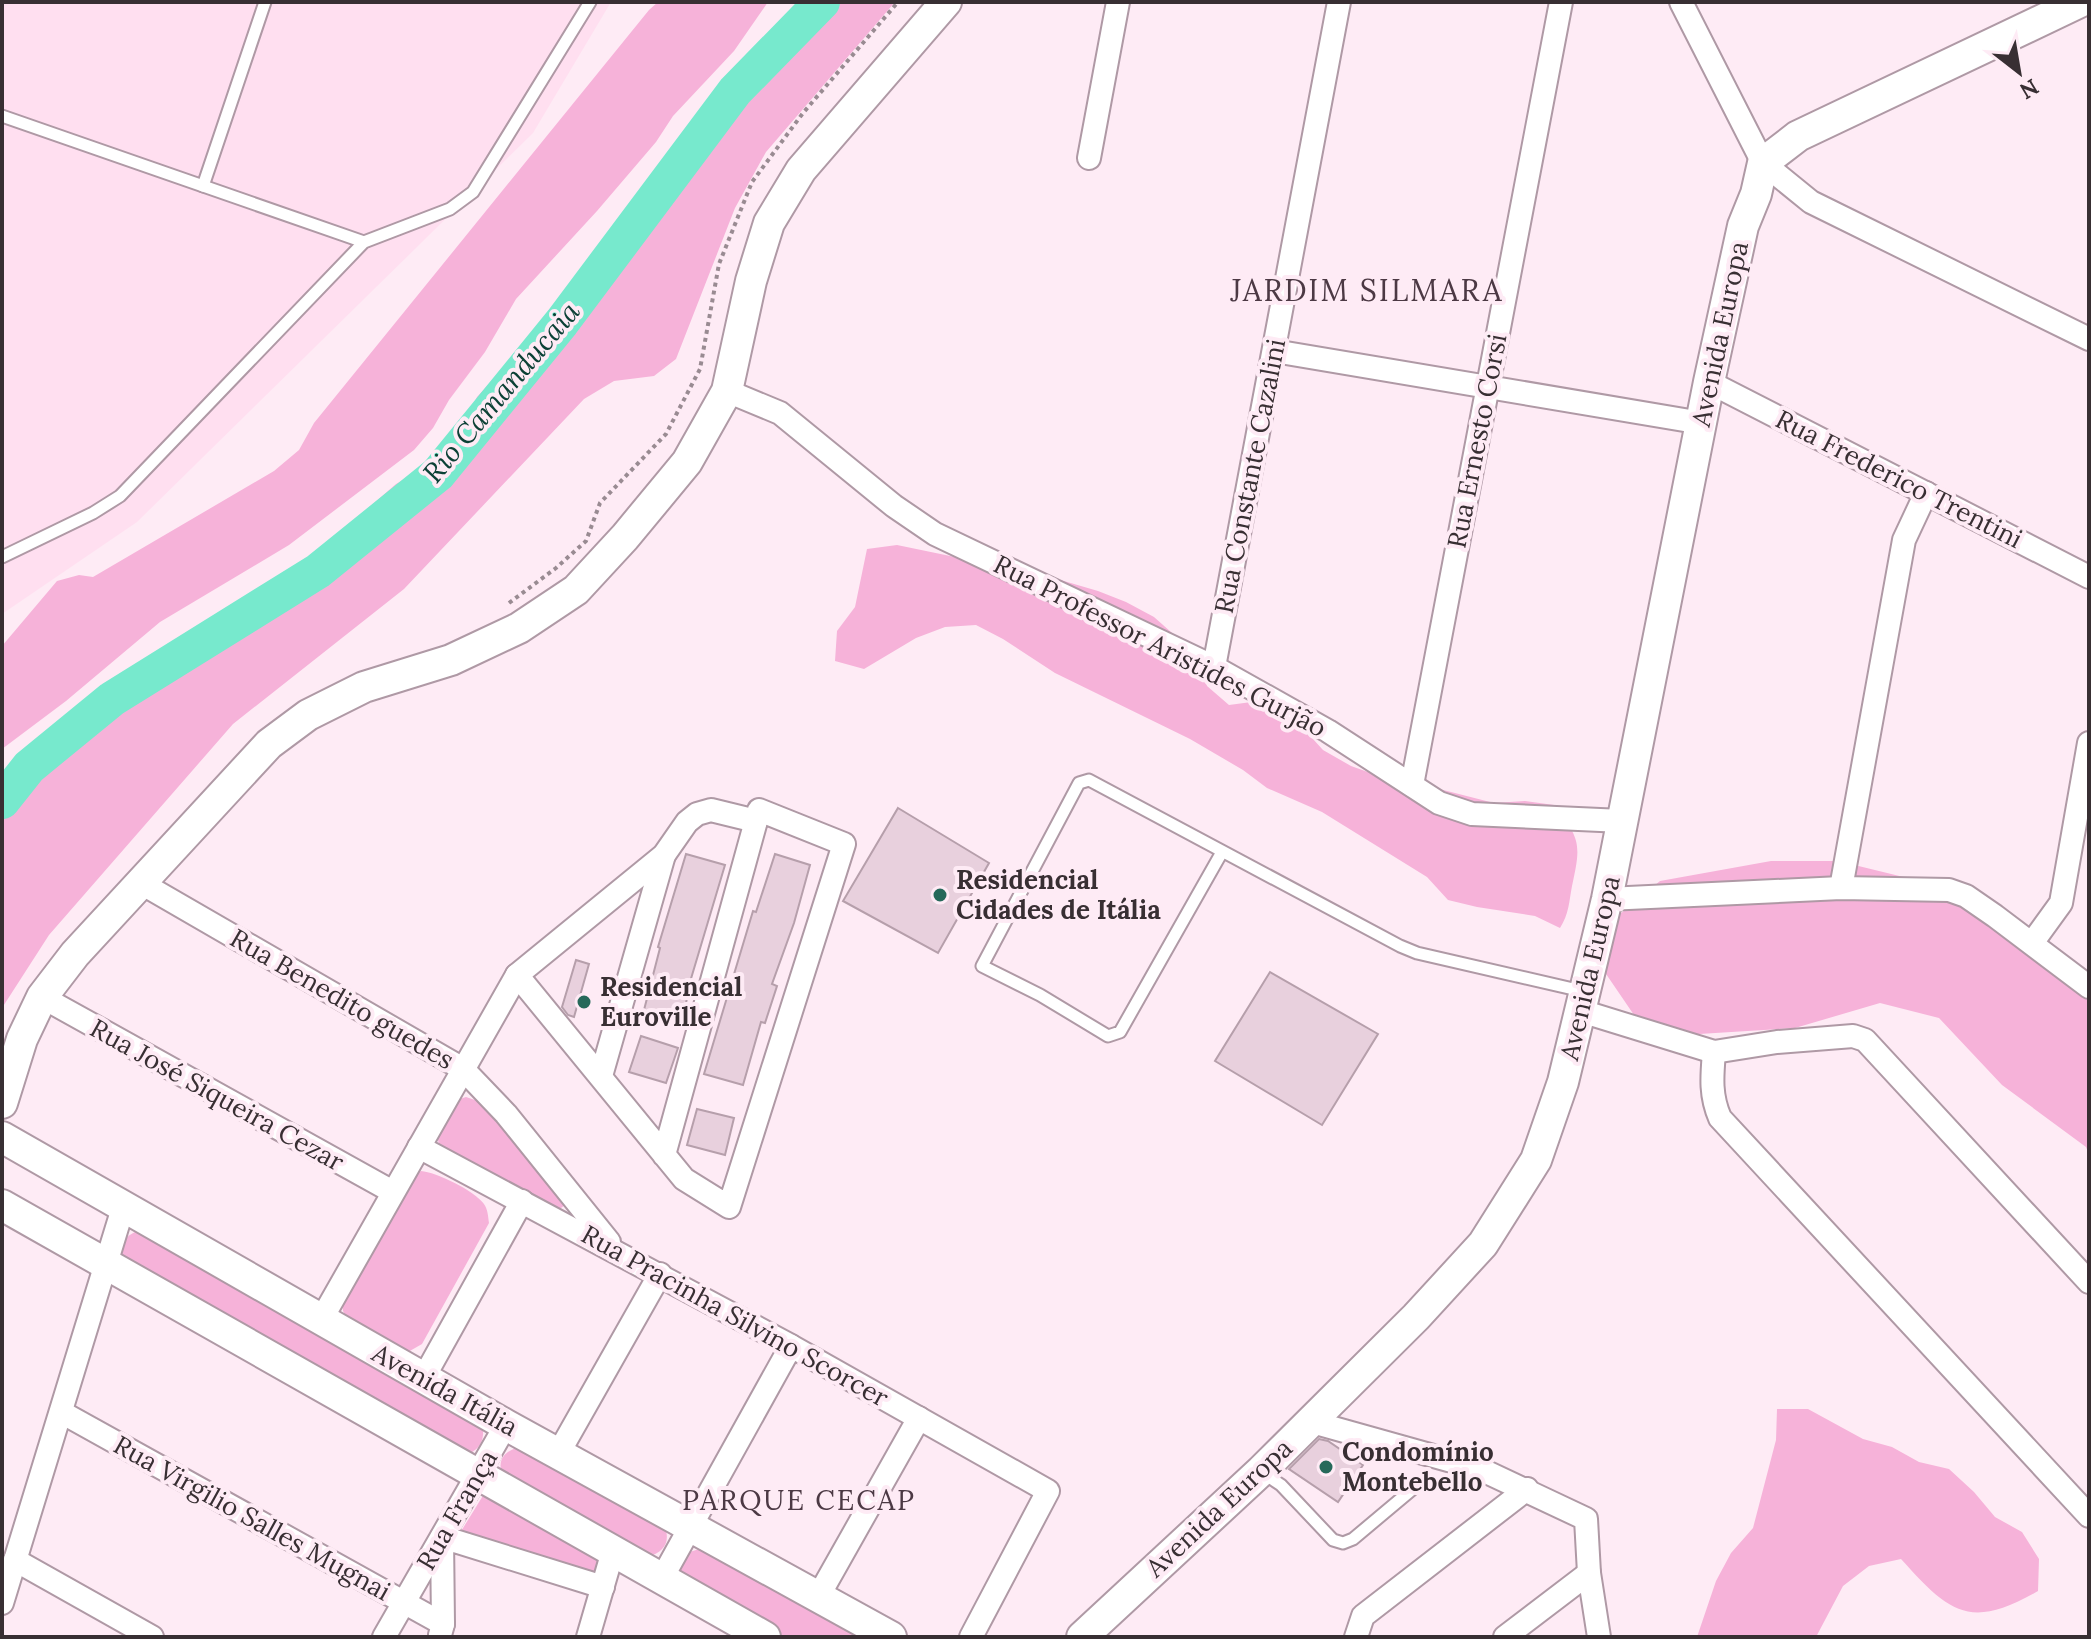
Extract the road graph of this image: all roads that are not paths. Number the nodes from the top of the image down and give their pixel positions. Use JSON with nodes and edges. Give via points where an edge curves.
{"nodes":[{"id":1,"x":265,"y":2,"type":"edge"},
{"id":2,"x":590,"y":2,"type":"edge"},
{"id":3,"x":946,"y":2,"type":"edge"},
{"id":4,"x":1118,"y":2,"type":"edge"},
{"id":5,"x":1339,"y":2,"type":"edge"},
{"id":6,"x":1561,"y":2,"type":"edge"},
{"id":7,"x":1681,"y":2,"type":"edge"},
{"id":8,"x":2080,"y":2,"type":"edge"},
{"id":9,"x":2,"y":116,"type":"edge"},
{"id":10,"x":1089,"y":158,"type":"dead end"},
{"id":11,"x":1763,"y":163,"type":"junction"},
{"id":12,"x":203,"y":186,"type":"junction"},
{"id":13,"x":364,"y":242,"type":"junction"},
{"id":14,"x":2089,"y":339,"type":"edge"},
{"id":15,"x":1274,"y":351,"type":"junction"},
{"id":16,"x":1709,"y":382,"type":"junction"},
{"id":17,"x":1488,"y":387,"type":"junction"},
{"id":18,"x":727,"y":391,"type":"junction"},
{"id":19,"x":1702,"y":423,"type":"junction"},
{"id":20,"x":1926,"y":493,"type":"junction"},
{"id":21,"x":2,"y":557,"type":"edge"},
{"id":22,"x":2089,"y":577,"type":"edge"},
{"id":23,"x":1214,"y":667,"type":"junction"},
{"id":24,"x":2089,"y":743,"type":"edge"},
{"id":25,"x":1412,"y":785,"type":"junction"},
{"id":26,"x":756,"y":821,"type":"junction"},
{"id":27,"x":1622,"y":821,"type":"junction"},
{"id":28,"x":1222,"y":852,"type":"junction"},
{"id":29,"x":664,"y":855,"type":"junction"},
{"id":30,"x":141,"y":883,"type":"junction"},
{"id":31,"x":1841,"y":888,"type":"junction"},
{"id":32,"x":1607,"y":899,"type":"junction"},
{"id":33,"x":2032,"y":943,"type":"junction"},
{"id":34,"x":517,"y":975,"type":"junction"},
{"id":35,"x":2089,"y":987,"type":"edge"},
{"id":36,"x":42,"y":997,"type":"junction"},
{"id":37,"x":1583,"y":1002,"type":"junction"},
{"id":38,"x":1714,"y":1052,"type":"junction"},
{"id":39,"x":463,"y":1069,"type":"junction"},
{"id":40,"x":601,"y":1076,"type":"junction"},
{"id":41,"x":2,"y":1103,"type":"edge"},
{"id":42,"x":2,"y":1137,"type":"edge"},
{"id":43,"x":419,"y":1147,"type":"junction"},
{"id":44,"x":664,"y":1155,"type":"junction"},
{"id":45,"x":393,"y":1192,"type":"junction"},
{"id":46,"x":522,"y":1201,"type":"junction"},
{"id":47,"x":2,"y":1205,"type":"edge"},
{"id":48,"x":123,"y":1208,"type":"junction"},
{"id":49,"x":615,"y":1249,"type":"junction"},
{"id":50,"x":106,"y":1264,"type":"junction"},
{"id":51,"x":660,"y":1274,"type":"junction"},
{"id":52,"x":2089,"y":1282,"type":"edge"},
{"id":53,"x":321,"y":1320,"type":"junction"},
{"id":54,"x":791,"y":1346,"type":"junction"},
{"id":55,"x":423,"y":1379,"type":"junction"},
{"id":56,"x":61,"y":1412,"type":"junction"},
{"id":57,"x":919,"y":1418,"type":"junction"},
{"id":58,"x":1312,"y":1422,"type":"junction"},
{"id":59,"x":506,"y":1425,"type":"junction"},
{"id":60,"x":558,"y":1454,"type":"junction"},
{"id":61,"x":1261,"y":1471,"type":"junction"},
{"id":62,"x":478,"y":1474,"type":"junction"},
{"id":63,"x":1415,"y":1487,"type":"dead end"},
{"id":64,"x":1527,"y":1489,"type":"junction"},
{"id":65,"x":2089,"y":1516,"type":"edge"},
{"id":66,"x":691,"y":1527,"type":"junction"},
{"id":67,"x":442,"y":1537,"type":"junction"},
{"id":68,"x":613,"y":1551,"type":"junction"},
{"id":69,"x":15,"y":1560,"type":"junction"},
{"id":70,"x":1589,"y":1573,"type":"junction"},
{"id":71,"x":662,"y":1578,"type":"junction"},
{"id":72,"x":603,"y":1587,"type":"junction"},
{"id":73,"x":818,"y":1597,"type":"junction"},
{"id":74,"x":2,"y":1603,"type":"edge"},
{"id":75,"x":404,"y":1603,"type":"junction"},
{"id":76,"x":1108,"y":1612,"type":"junction"},
{"id":77,"x":441,"y":1630,"type":"edge"},
{"id":78,"x":152,"y":1637,"type":"edge"},
{"id":79,"x":384,"y":1637,"type":"edge"},
{"id":80,"x":588,"y":1637,"type":"edge"},
{"id":81,"x":765,"y":1637,"type":"edge"},
{"id":82,"x":891,"y":1637,"type":"edge"},
{"id":83,"x":971,"y":1637,"type":"edge"},
{"id":84,"x":1082,"y":1637,"type":"edge"},
{"id":85,"x":1090,"y":1637,"type":"edge"},
{"id":86,"x":1356,"y":1637,"type":"edge"},
{"id":87,"x":1505,"y":1637,"type":"edge"},
{"id":88,"x":1599,"y":1637,"type":"edge"}],
"edges":[{"from":1,"to":12,"type":"lane"},
{"from":2,"to":13,"type":"lane","via":[[473,192],[450,209]]},
{"from":3,"to":18,"type":"street","via":[[801,170],[769,223]]},
{"from":4,"to":10,"type":"street"},
{"from":5,"to":15,"type":"street","name":"Rua Constante Cazalini"},
{"from":6,"to":17,"type":"street","name":"Rua Ernesto Corsi"},
{"from":7,"to":11,"type":"street"},
{"from":8,"to":11,"type":"street","via":[[1798,136]]},
{"from":9,"to":12,"type":"lane"},
{"from":11,"to":14,"type":"street","via":[[1811,202]]},
{"from":11,"to":16,"type":"street","name":"Avenida Europa","via":[[1743,226]]},
{"from":12,"to":13,"type":"lane"},
{"from":13,"to":21,"type":"lane","via":[[120,496]]},
{"from":15,"to":17,"type":"street"},
{"from":15,"to":23,"type":"street","name":"Rua Constante Cazalini"},
{"from":16,"to":19,"type":"street","name":"Avenida Europa"},
{"from":16,"to":20,"type":"street","name":"Rua Frederico Trentini"},
{"from":17,"to":19,"type":"street"},
{"from":17,"to":25,"type":"street","name":"Rua Ernesto Corsi"},
{"from":18,"to":23,"type":"street","name":"Rua Professor Aristides Gurjão","via":[[780,413],[935,534]]},
{"from":18,"to":30,"type":"street","via":[[687,462],[576,590],[519,628],[451,660],[364,687],[308,715],[269,744]]},
{"from":19,"to":27,"type":"street","name":"Avenida Europa"},
{"from":20,"to":22,"type":"street","name":"Rua Frederico Trentini"},
{"from":20,"to":31,"type":"street","via":[[1904,540]]},
{"from":23,"to":25,"type":"street","name":"Rua Professor Aristides Gurjão"},
{"from":24,"to":33,"type":"street","via":[[2061,903]]},
{"from":25,"to":27,"type":"street","name":"Rua Professor Aristides Gurjão","via":[[1439,803],[1472,814]]},
{"from":26,"to":29,"type":"street","via":[[711,810],[697,814]]},
{"from":26,"to":44,"type":"street"},
{"from":26,"to":44,"type":"street","via":[[759,810],[844,844],[729,1207],[684,1179]]},
{"from":27,"to":32,"type":"street","name":"Avenida Europa"},
{"from":28,"to":28,"type":"lane","via":[[1114,1036],[982,966],[1082,780]]},
{"from":28,"to":37,"type":"lane","via":[[1400,946]]},
{"from":29,"to":34,"type":"street"},
{"from":29,"to":40,"type":"street"},
{"from":30,"to":36,"type":"street"},
{"from":30,"to":39,"type":"street","name":"Rua Benedito guedes"},
{"from":31,"to":32,"type":"street"},
{"from":31,"to":33,"type":"street","via":[[1949,890],[1966,896]]},
{"from":32,"to":37,"type":"street","name":"Avenida Europa"},
{"from":33,"to":35,"type":"street"},
{"from":34,"to":39,"type":"street"},
{"from":34,"to":40,"type":"street"},
{"from":36,"to":41,"type":"street"},
{"from":36,"to":45,"type":"street","name":"Rua José Siqueira Cezar"},
{"from":37,"to":38,"type":"street"},
{"from":37,"to":58,"type":"street","name":"Avenida Europa","via":[[1536,1160],[1483,1244]]},
{"from":38,"to":52,"type":"street","via":[[1777,1042],[1853,1036],[1865,1040]]},
{"from":38,"to":65,"type":"street","via":[[1711,1089],[1720,1118]]},
{"from":39,"to":43,"type":"street"},
{"from":39,"to":49,"type":"street","name":"Rua Benedito guedes"},
{"from":40,"to":44,"type":"street"},
{"from":42,"to":48,"type":"street","name":"Avenida Itália"},
{"from":43,"to":45,"type":"street"},
{"from":43,"to":46,"type":"street","name":"Rua Pracinha Silvino Scorcer"},
{"from":45,"to":53,"type":"street"},
{"from":46,"to":49,"type":"street","name":"Rua Pracinha Silvino Scorcer"},
{"from":46,"to":55,"type":"street"},
{"from":47,"to":50,"type":"street"},
{"from":48,"to":50,"type":"street"},
{"from":48,"to":53,"type":"street","name":"Avenida Itália"},
{"from":49,"to":51,"type":"street","name":"Rua Pracinha Silvino Scorcer"},
{"from":50,"to":56,"type":"street"},
{"from":50,"to":62,"type":"street"},
{"from":51,"to":54,"type":"street","name":"Rua Pracinha Silvino Scorcer"},
{"from":51,"to":60,"type":"street"},
{"from":53,"to":55,"type":"street","name":"Avenida Itália"},
{"from":54,"to":57,"type":"street","name":"Rua Pracinha Silvino Scorcer"},
{"from":54,"to":66,"type":"street"},
{"from":55,"to":59,"type":"street","name":"Avenida Itália"},
{"from":56,"to":69,"type":"street"},
{"from":56,"to":75,"type":"street","name":"Rua Virgilio Salles Mugnai"},
{"from":57,"to":73,"type":"street"},
{"from":57,"to":83,"type":"street","name":"Rua Pracinha Silvino Scorcer","via":[[1048,1491]]},
{"from":58,"to":61,"type":"street","name":"Avenida Europa"},
{"from":58,"to":64,"type":"street","via":[[1480,1469]]},
{"from":59,"to":60,"type":"street","name":"Avenida Itália"},
{"from":59,"to":62,"type":"street","name":"Rua França"},
{"from":60,"to":66,"type":"street","name":"Avenida Itália"},
{"from":61,"to":63,"type":"lane","via":[[1333,1540],[1343,1543]]},
{"from":61,"to":76,"type":"street","name":"Avenida Europa"},
{"from":62,"to":67,"type":"street","name":"Rua França"},
{"from":62,"to":68,"type":"street"},
{"from":64,"to":70,"type":"street","via":[[1586,1519]]},
{"from":64,"to":86,"type":"street","via":[[1363,1616]]},
{"from":66,"to":71,"type":"street"},
{"from":66,"to":73,"type":"street","name":"Avenida Itália"},
{"from":67,"to":72,"type":"street"},
{"from":67,"to":75,"type":"street","name":"Rua França"},
{"from":67,"to":77,"type":"street"},
{"from":68,"to":71,"type":"street"},
{"from":68,"to":72,"type":"street"},
{"from":69,"to":74,"type":"street"},
{"from":69,"to":78,"type":"street"},
{"from":70,"to":87,"type":"street"},
{"from":70,"to":88,"type":"street"},
{"from":71,"to":81,"type":"street"},
{"from":72,"to":80,"type":"street"},
{"from":73,"to":82,"type":"street","name":"Avenida Itália"},
{"from":75,"to":77,"type":"street","name":"Rua Virgilio Salles Mugnai"},
{"from":75,"to":79,"type":"street","name":"Rua França"},
{"from":76,"to":84,"type":"street","name":"Avenida Europa"},
{"from":76,"to":85,"type":"street","name":"Avenida Europa"}]}
